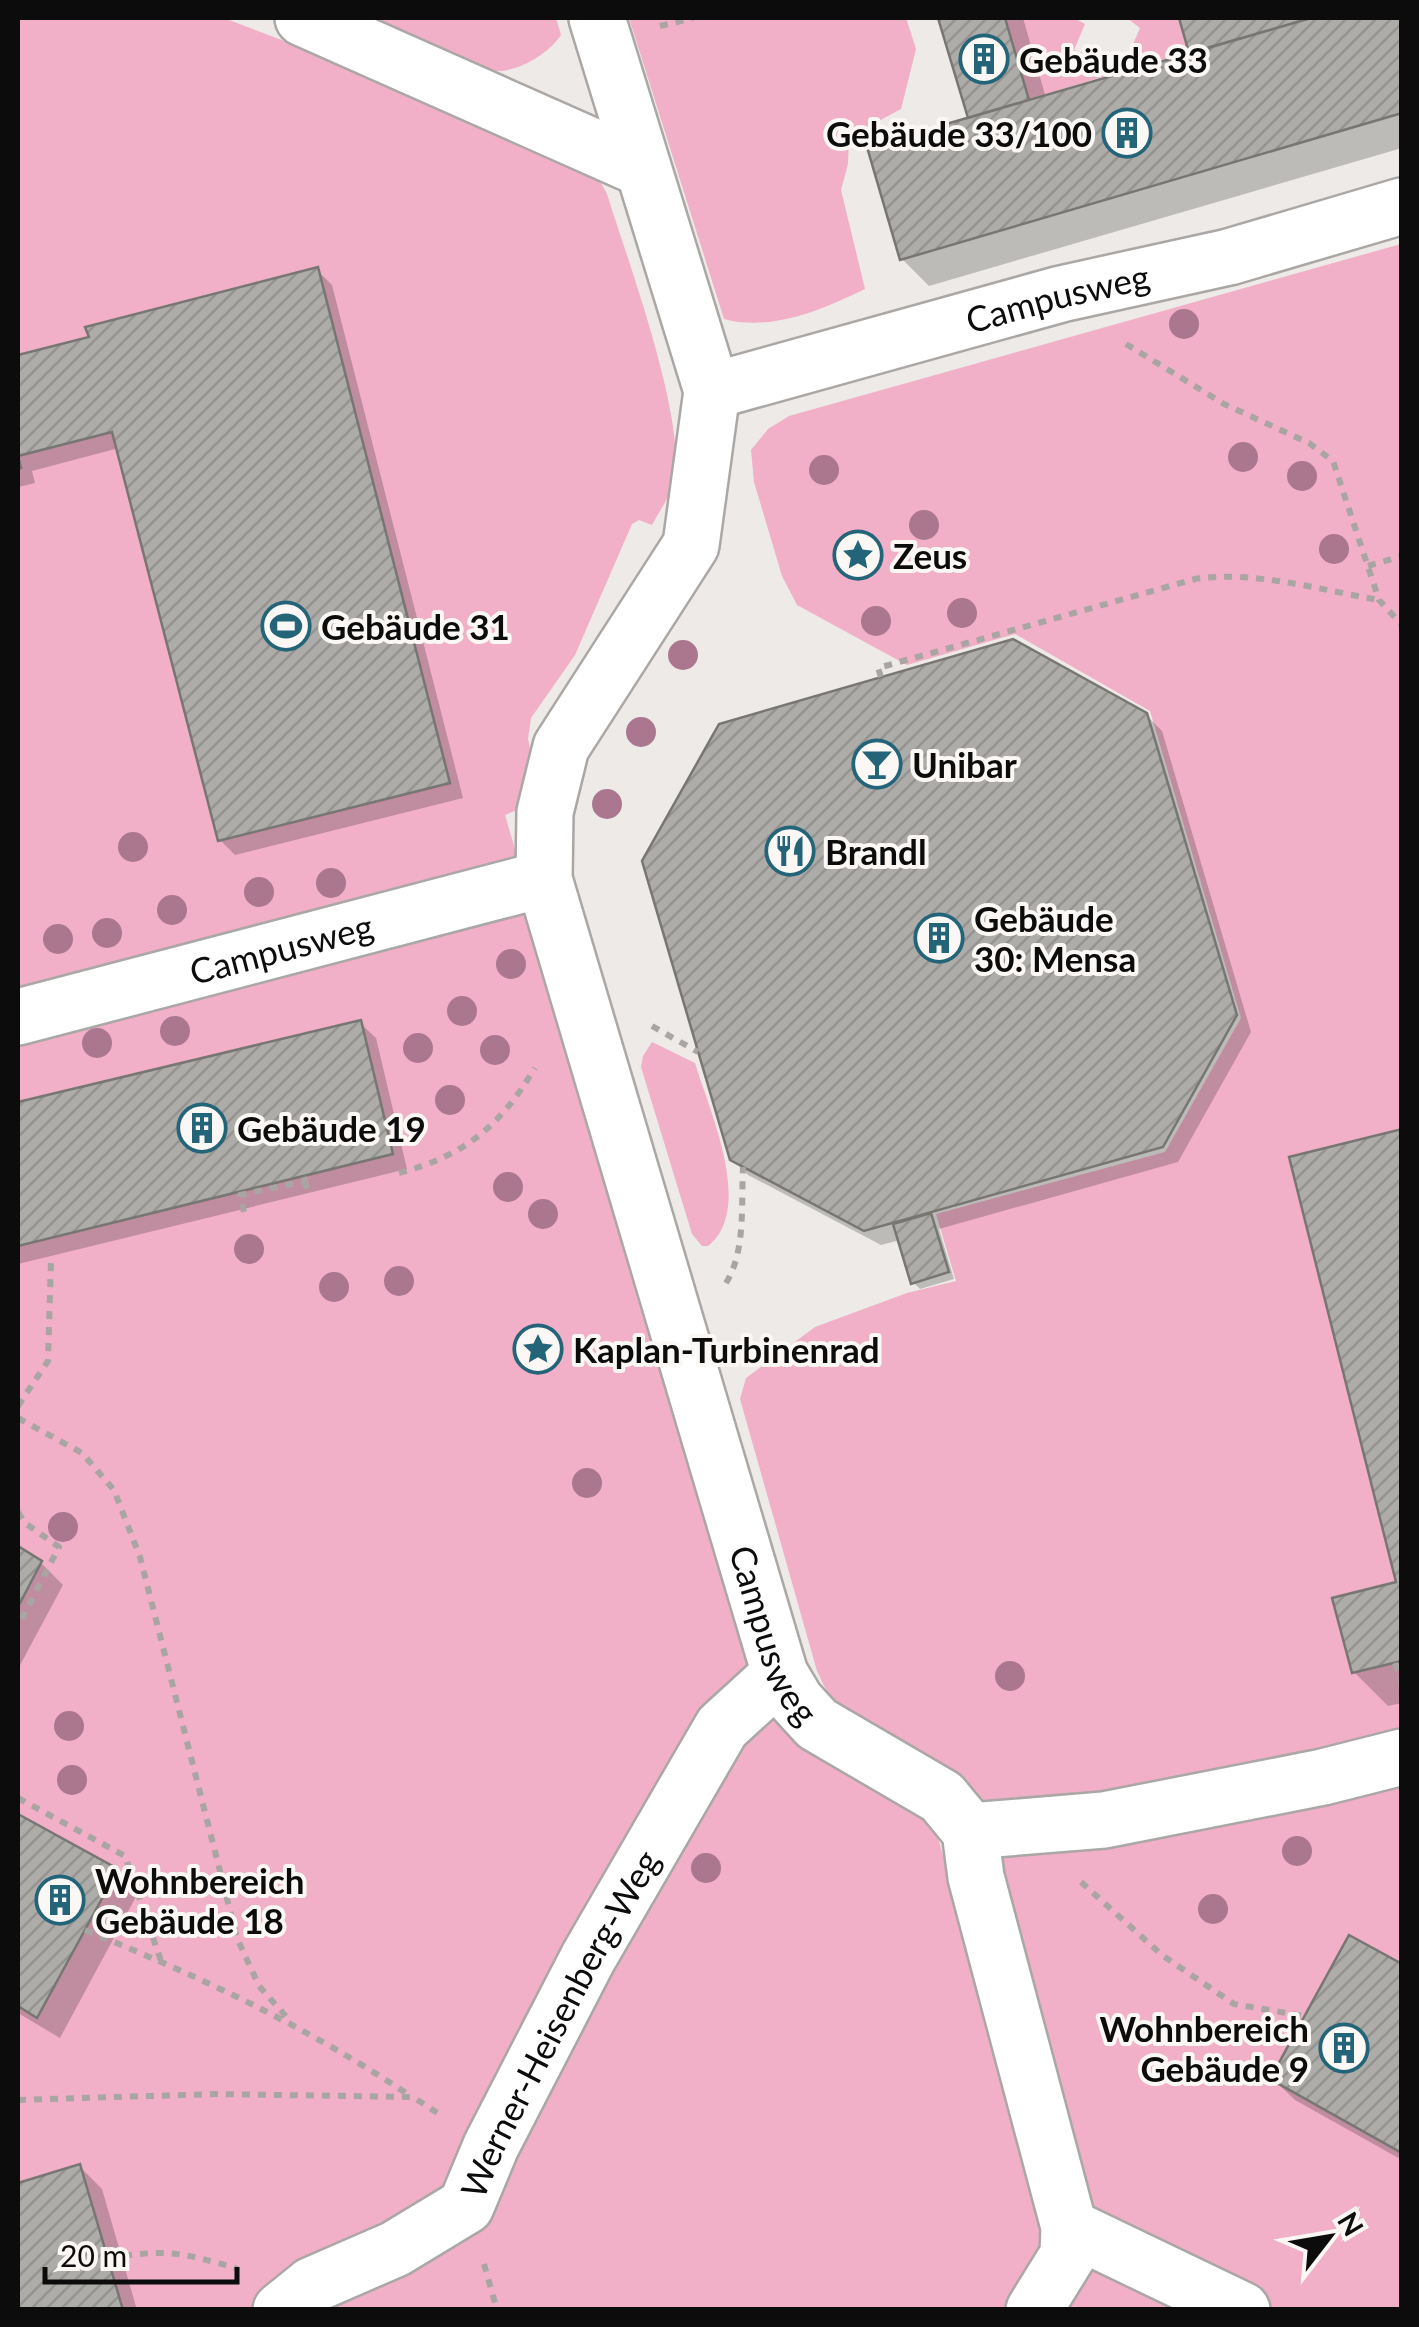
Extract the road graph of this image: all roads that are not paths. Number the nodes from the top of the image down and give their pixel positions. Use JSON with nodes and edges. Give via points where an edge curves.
{"nodes":[{"id":1,"x":303,"y":18,"type":"edge"},
{"id":2,"x":597,"y":18,"type":"edge"},
{"id":3,"x":643,"y":169,"type":"junction"},
{"id":4,"x":1402,"y":206,"type":"edge"},
{"id":5,"x":712,"y":391,"type":"junction"},
{"id":6,"x":544,"y":880,"type":"junction"},
{"id":7,"x":18,"y":1017,"type":"edge"},
{"id":8,"x":780,"y":1674,"type":"junction"},
{"id":9,"x":1402,"y":1757,"type":"edge"},
{"id":10,"x":996,"y":1829,"type":"junction"},
{"id":11,"x":1069,"y":2227,"type":"junction"},
{"id":12,"x":296,"y":2298,"type":"edge"},
{"id":13,"x":1034,"y":2310,"type":"edge"},
{"id":14,"x":1242,"y":2310,"type":"edge"}],
"edges":[{"from":1,"to":3,"type":"street"},
{"from":2,"to":3,"type":"street","name":"Campusweg"},
{"from":3,"to":5,"type":"street","name":"Campusweg"},
{"from":4,"to":5,"type":"street","name":"Campusweg"},
{"from":5,"to":6,"type":"street","name":"Campusweg","via":[[691,545],[561,747],[545,812]]},
{"from":6,"to":7,"type":"street","name":"Campusweg"},
{"from":6,"to":8,"type":"street","name":"Campusweg"},
{"from":8,"to":10,"type":"street","name":"Campusweg","via":[[817,1724]]},
{"from":8,"to":12,"type":"street","name":"Werner-Heisenberg-Weg","via":[[722,1727],[588,1958],[466,2206]]},
{"from":9,"to":10,"type":"street","via":[[1104,1820]]},
{"from":10,"to":11,"type":"street","via":[[976,1877]]},
{"from":11,"to":13,"type":"street","via":[[1068,2255]]},
{"from":11,"to":14,"type":"street"}]}
